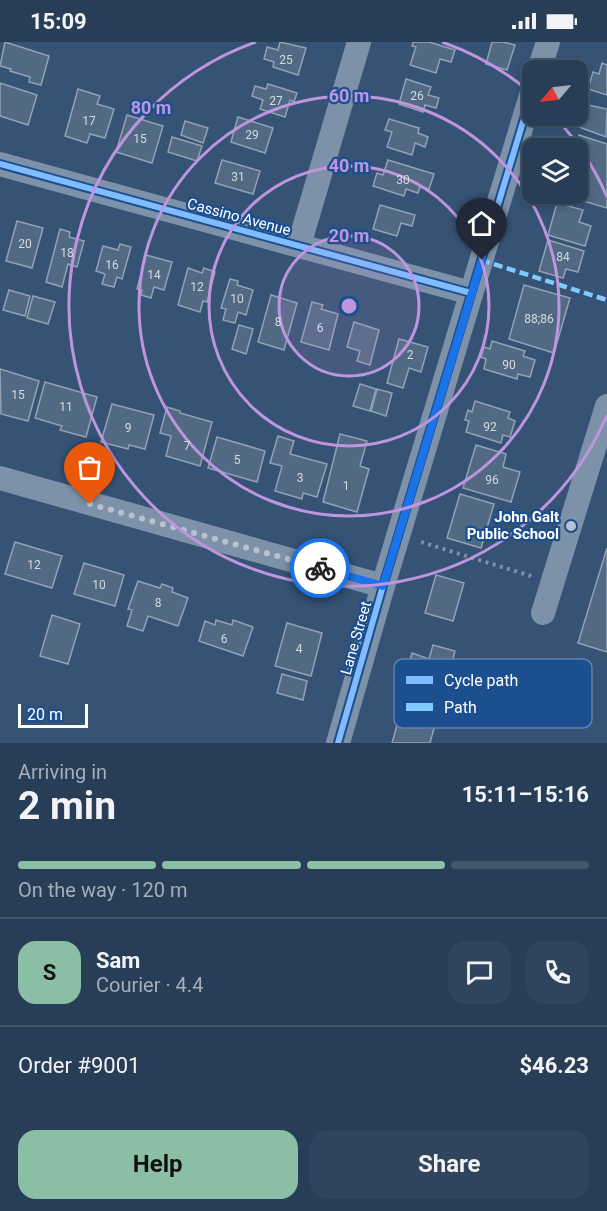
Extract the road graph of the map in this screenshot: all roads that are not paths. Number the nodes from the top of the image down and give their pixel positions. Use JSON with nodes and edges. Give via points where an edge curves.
{"nodes":[{"id":1,"x":359,"y":42,"type":"edge"},
{"id":2,"x":548,"y":42,"type":"edge"},
{"id":3,"x":542,"y":60,"type":"edge"},
{"id":4,"x":522,"y":125,"type":"edge"},
{"id":5,"x":0,"y":164,"type":"edge"},
{"id":6,"x":299,"y":245,"type":"junction"},
{"id":7,"x":471,"y":293,"type":"junction"},
{"id":8,"x":607,"y":406,"type":"edge"},
{"id":9,"x":601,"y":449,"type":"edge"},
{"id":10,"x":0,"y":478,"type":"edge"},
{"id":11,"x":383,"y":586,"type":"junction"},
{"id":12,"x":543,"y":613,"type":"dead end"},
{"id":13,"x":338,"y":743,"type":"edge"}],
"edges":[{"from":1,"to":6,"type":"street"},
{"from":2,"to":3,"type":"street"},
{"from":4,"to":7,"type":"street","name":"Lane Street"},
{"from":5,"to":6,"type":"street","name":"Cassino Avenue"},
{"from":6,"to":7,"type":"street","name":"Cassino Avenue"},
{"from":7,"to":11,"type":"street","name":"Lane Street"},
{"from":8,"to":9,"type":"street"},
{"from":9,"to":12,"type":"street"},
{"from":10,"to":11,"type":"street"},
{"from":11,"to":13,"type":"street","name":"Lane Street"}]}
